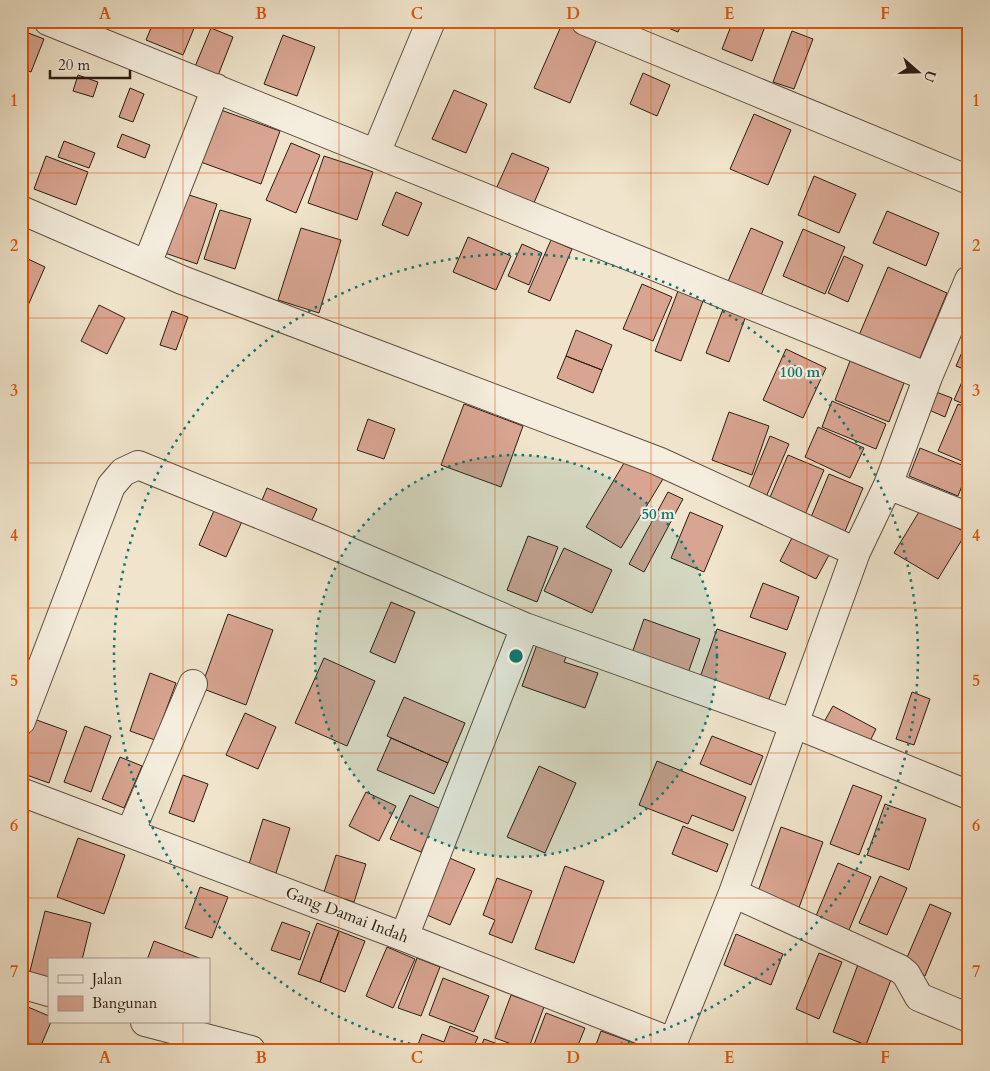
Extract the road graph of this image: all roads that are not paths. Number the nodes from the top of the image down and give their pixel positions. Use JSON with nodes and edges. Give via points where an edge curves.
{"nodes":[{"id":1,"x":48,"y":21,"type":"edge"},
{"id":2,"x":431,"y":21,"type":"edge"},
{"id":3,"x":585,"y":21,"type":"edge"},
{"id":4,"x":216,"y":88,"type":"junction"},
{"id":5,"x":376,"y":153,"type":"junction"},
{"id":6,"x":969,"y":180,"type":"edge"},
{"id":7,"x":21,"y":210,"type":"edge"},
{"id":8,"x":147,"y":264,"type":"junction"},
{"id":9,"x":969,"y":280,"type":"edge"},
{"id":10,"x":928,"y":377,"type":"junction"},
{"id":11,"x":888,"y":485,"type":"junction"},
{"id":12,"x":969,"y":517,"type":"edge"},
{"id":13,"x":856,"y":552,"type":"junction"},
{"id":14,"x":525,"y":626,"type":"junction"},
{"id":15,"x":193,"y":684,"type":"dead end"},
{"id":16,"x":21,"y":721,"type":"edge"},
{"id":17,"x":795,"y":724,"type":"junction"},
{"id":18,"x":21,"y":792,"type":"edge"},
{"id":19,"x":969,"y":795,"type":"edge"},
{"id":20,"x":130,"y":833,"type":"junction"},
{"id":21,"x":733,"y":893,"type":"junction"},
{"id":22,"x":404,"y":937,"type":"junction"},
{"id":23,"x":21,"y":984,"type":"edge"},
{"id":24,"x":48,"y":992,"type":"edge"},
{"id":25,"x":969,"y":1018,"type":"edge"},
{"id":26,"x":154,"y":1024,"type":"edge"},
{"id":27,"x":671,"y":1046,"type":"edge"},
{"id":28,"x":251,"y":1050,"type":"edge"}],
"edges":[{"from":1,"to":4,"type":"street"},
{"from":2,"to":5,"type":"street"},
{"from":3,"to":6,"type":"street"},
{"from":4,"to":5,"type":"street"},
{"from":4,"to":8,"type":"street"},
{"from":5,"to":10,"type":"street"},
{"from":7,"to":8,"type":"street"},
{"from":8,"to":13,"type":"street","via":[[658,461]]},
{"from":9,"to":10,"type":"street"},
{"from":10,"to":11,"type":"street"},
{"from":11,"to":12,"type":"street"},
{"from":11,"to":13,"type":"street"},
{"from":13,"to":17,"type":"street"},
{"from":14,"to":16,"type":"street","via":[[138,465],[123,472],[111,486]]},
{"from":14,"to":17,"type":"street"},
{"from":14,"to":22,"type":"street"},
{"from":15,"to":20,"type":"street"},
{"from":17,"to":19,"type":"street"},
{"from":17,"to":21,"type":"street"},
{"from":18,"to":20,"type":"street","name":"Gang Damai Indah"},
{"from":20,"to":22,"type":"street","name":"Gang Damai Indah"},
{"from":21,"to":25,"type":"street","via":[[900,969],[918,997]]},
{"from":21,"to":27,"type":"street"},
{"from":22,"to":27,"type":"street","name":"Gang Damai Indah"},
{"from":23,"to":24,"type":"street"},
{"from":26,"to":28,"type":"street"}]}
